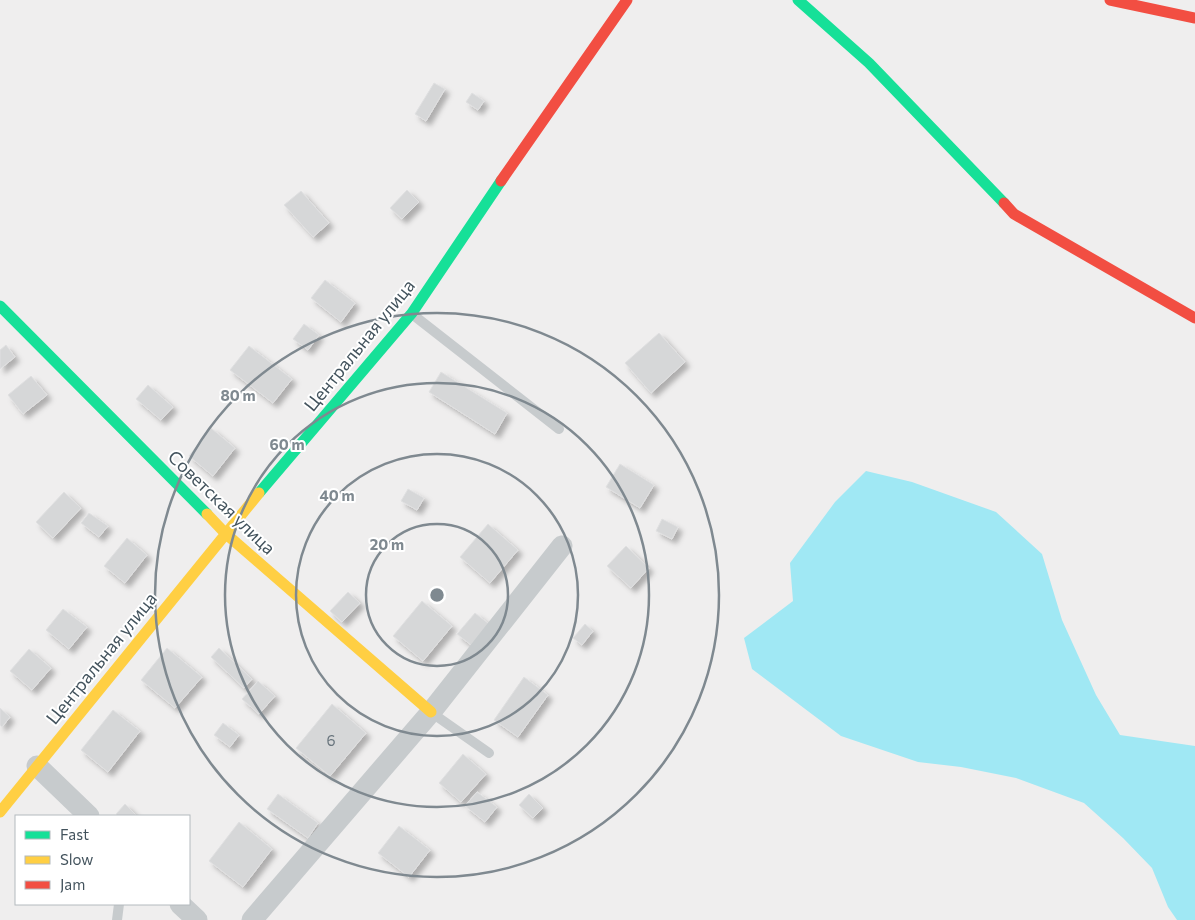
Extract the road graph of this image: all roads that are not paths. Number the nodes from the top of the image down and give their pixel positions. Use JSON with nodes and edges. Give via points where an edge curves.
{"nodes":[{"id":1,"x":798,"y":0,"type":"edge"},
{"id":2,"x":1110,"y":0,"type":"edge"},
{"id":3,"x":622,"y":2,"type":"edge"},
{"id":4,"x":1195,"y":18,"type":"edge"},
{"id":5,"x":0,"y":306,"type":"edge"},
{"id":6,"x":412,"y":313,"type":"junction"},
{"id":7,"x":1195,"y":318,"type":"edge"},
{"id":8,"x":559,"y":428,"type":"dead end"},
{"id":9,"x":225,"y":533,"type":"junction"},
{"id":10,"x":562,"y":546,"type":"dead end"},
{"id":11,"x":431,"y":712,"type":"junction"},
{"id":12,"x":489,"y":753,"type":"dead end"},
{"id":13,"x":37,"y":766,"type":"junction"},
{"id":14,"x":0,"y":812,"type":"edge"},
{"id":15,"x":88,"y":815,"type":"edge"},
{"id":16,"x":119,"y":905,"type":"edge"},
{"id":17,"x":181,"y":905,"type":"edge"},
{"id":18,"x":116,"y":920,"type":"edge"},
{"id":19,"x":197,"y":920,"type":"edge"},
{"id":20,"x":252,"y":920,"type":"edge"}],
"edges":[{"from":1,"to":7,"type":"street","via":[[869,63],[1014,214]]},
{"from":2,"to":4,"type":"street"},
{"from":3,"to":6,"type":"street","name":"Центральная улица"},
{"from":5,"to":9,"type":"street","name":"Советская улица"},
{"from":6,"to":8,"type":"lane"},
{"from":6,"to":9,"type":"street","name":"Центральная улица"},
{"from":9,"to":11,"type":"street","name":"Советская улица"},
{"from":9,"to":13,"type":"street","name":"Центральная улица"},
{"from":10,"to":11,"type":"street"},
{"from":11,"to":12,"type":"lane"},
{"from":11,"to":20,"type":"street"},
{"from":13,"to":14,"type":"street","name":"Центральная улица"},
{"from":13,"to":15,"type":"street"},
{"from":16,"to":18,"type":"lane"},
{"from":17,"to":19,"type":"street"}]}
